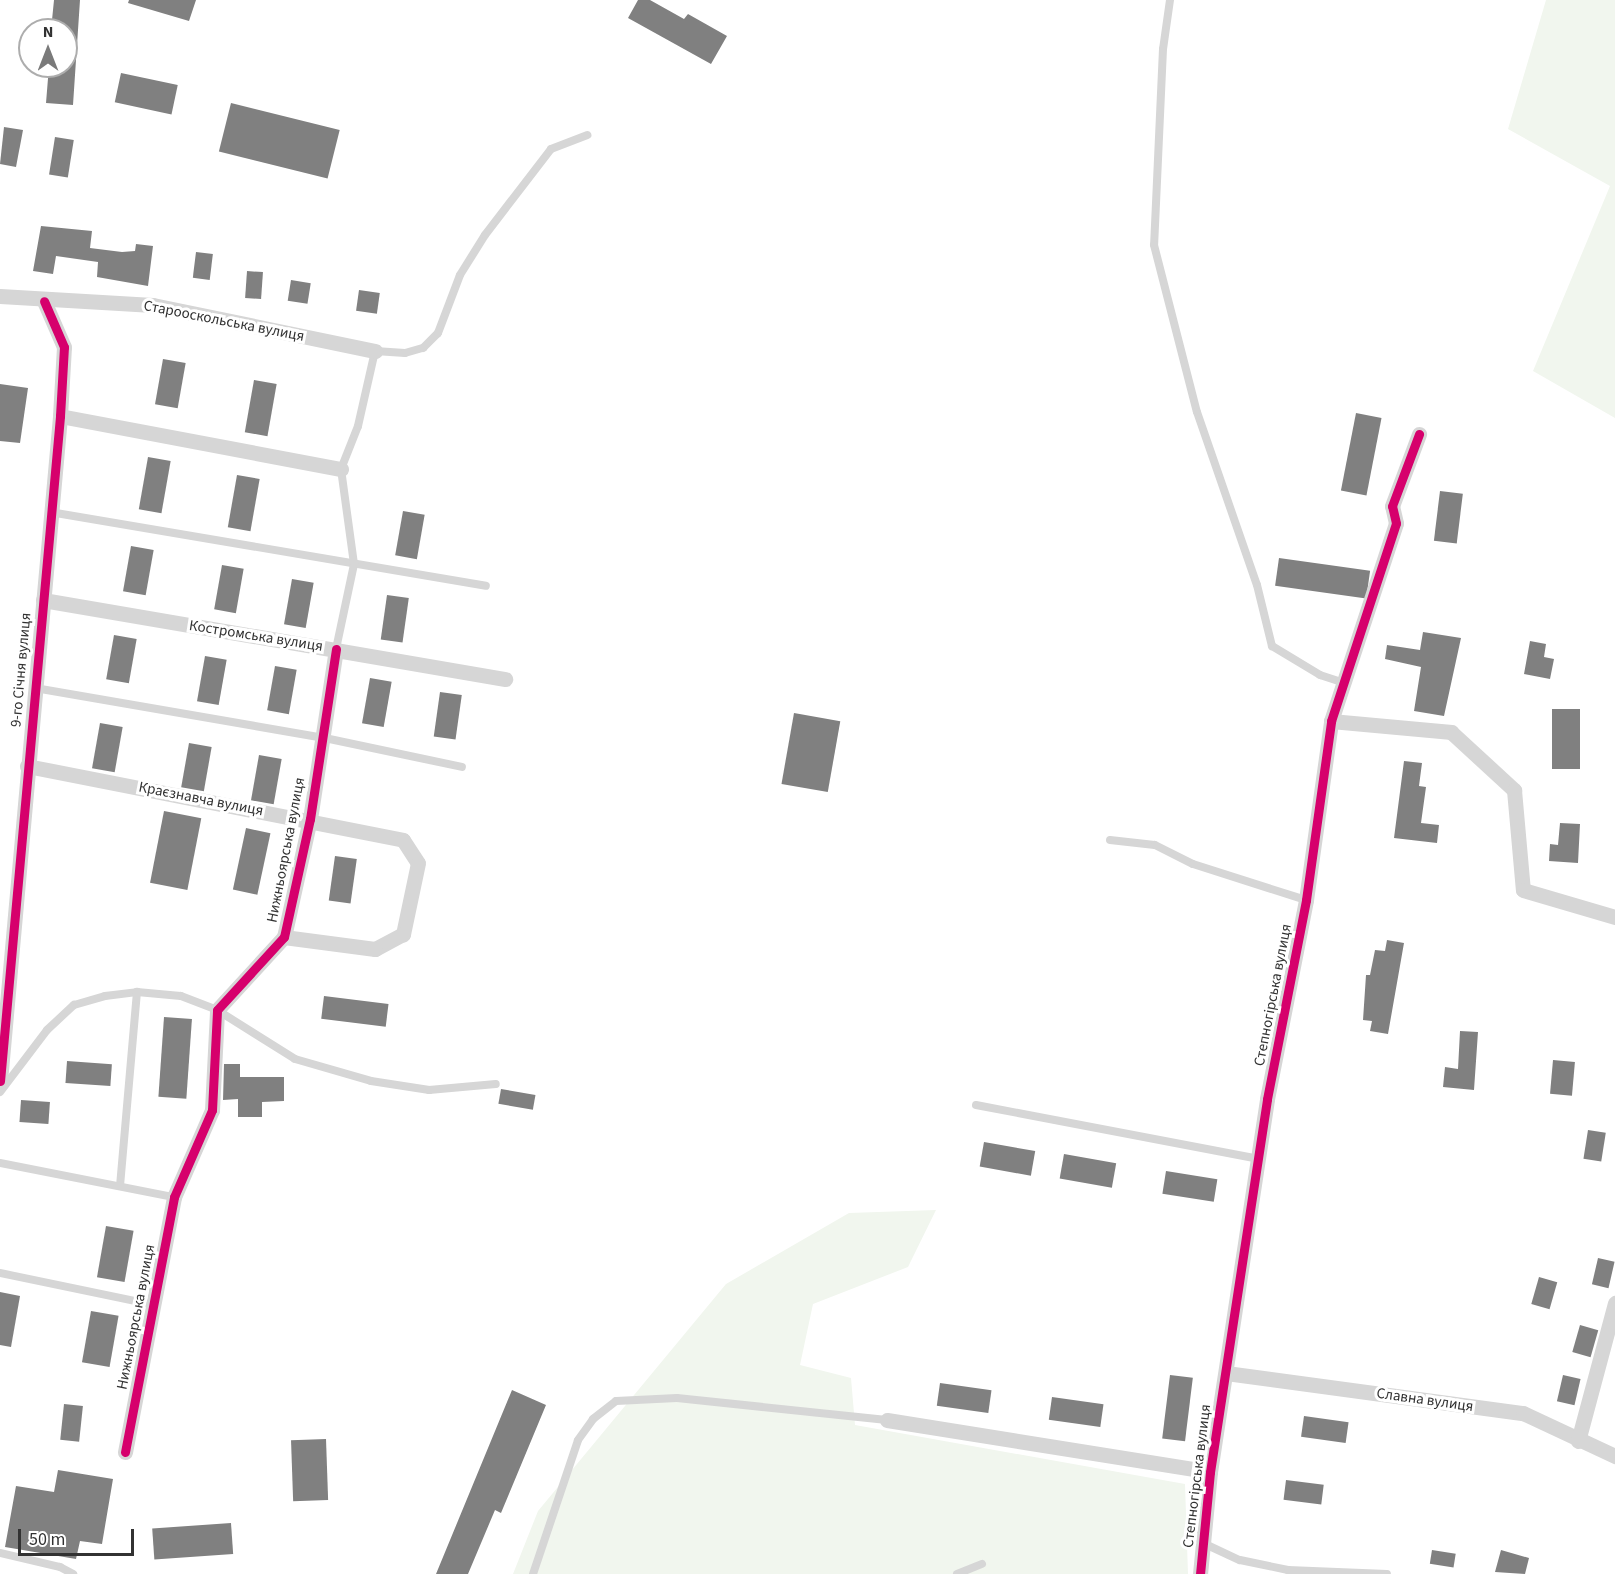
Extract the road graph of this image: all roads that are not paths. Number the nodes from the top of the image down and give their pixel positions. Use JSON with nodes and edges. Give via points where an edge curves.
{"nodes":[{"id":1,"x":1170,"y":0,"type":"edge"},
{"id":2,"x":587,"y":135,"type":"dead end"},
{"id":3,"x":0,"y":296,"type":"edge"},
{"id":4,"x":44,"y":301,"type":"junction"},
{"id":5,"x":375,"y":351,"type":"junction"},
{"id":6,"x":60,"y":416,"type":"junction"},
{"id":7,"x":1419,"y":434,"type":"dead end"},
{"id":8,"x":341,"y":470,"type":"junction"},
{"id":9,"x":50,"y":512,"type":"junction"},
{"id":10,"x":354,"y":564,"type":"junction"},
{"id":11,"x":486,"y":586,"type":"dead end"},
{"id":12,"x":43,"y":600,"type":"junction"},
{"id":13,"x":336,"y":649,"type":"junction"},
{"id":14,"x":505,"y":679,"type":"dead end"},
{"id":15,"x":1345,"y":683,"type":"junction"},
{"id":16,"x":35,"y":688,"type":"junction"},
{"id":17,"x":1331,"y":721,"type":"junction"},
{"id":18,"x":320,"y":737,"type":"junction"},
{"id":19,"x":27,"y":766,"type":"junction"},
{"id":20,"x":462,"y":766,"type":"dead end"},
{"id":21,"x":310,"y":819,"type":"junction"},
{"id":22,"x":1110,"y":840,"type":"dead end"},
{"id":23,"x":1306,"y":900,"type":"junction"},
{"id":24,"x":1615,"y":917,"type":"edge"},
{"id":25,"x":284,"y":937,"type":"junction"},
{"id":26,"x":136,"y":993,"type":"junction"},
{"id":27,"x":217,"y":1010,"type":"junction"},
{"id":28,"x":0,"y":1080,"type":"edge"},
{"id":29,"x":496,"y":1084,"type":"dead end"},
{"id":30,"x":0,"y":1092,"type":"edge"},
{"id":31,"x":976,"y":1105,"type":"dead end"},
{"id":32,"x":1258,"y":1159,"type":"junction"},
{"id":33,"x":0,"y":1163,"type":"edge"},
{"id":34,"x":120,"y":1186,"type":"junction"},
{"id":35,"x":174,"y":1197,"type":"junction"},
{"id":36,"x":0,"y":1273,"type":"edge"},
{"id":37,"x":1615,"y":1303,"type":"edge"},
{"id":38,"x":155,"y":1305,"type":"junction"},
{"id":39,"x":1226,"y":1373,"type":"junction"},
{"id":40,"x":887,"y":1420,"type":"joint"},
{"id":41,"x":1578,"y":1441,"type":"junction"},
{"id":42,"x":125,"y":1452,"type":"dead end"},
{"id":43,"x":1615,"y":1456,"type":"edge"},
{"id":44,"x":1210,"y":1472,"type":"junction"},
{"id":45,"x":1205,"y":1544,"type":"junction"},
{"id":46,"x":0,"y":1553,"type":"edge"},
{"id":47,"x":982,"y":1564,"type":"dead end"},
{"id":48,"x":73,"y":1574,"type":"edge"},
{"id":49,"x":533,"y":1574,"type":"edge"},
{"id":50,"x":957,"y":1574,"type":"edge"},
{"id":51,"x":1200,"y":1574,"type":"edge"},
{"id":52,"x":1387,"y":1574,"type":"edge"}],
"edges":[{"from":1,"to":15,"type":"lane","via":[[1163,49],[1154,245],[1197,412],[1257,585],[1272,646],[1320,675]]},
{"from":2,"to":5,"type":"lane","via":[[551,149],[485,235],[459,275],[438,333],[423,348],[405,353]]},
{"from":3,"to":4,"type":"street","name":"Старооскольська вулиця"},
{"from":4,"to":5,"type":"street","name":"Старооскольська вулиця","via":[[153,305]]},
{"from":4,"to":6,"type":"street","name":"9-го Січня вулиця","via":[[63,347]]},
{"from":5,"to":8,"type":"lane","via":[[358,426]]},
{"from":6,"to":8,"type":"street"},
{"from":6,"to":9,"type":"street","name":"9-го Січня вулиця"},
{"from":7,"to":15,"type":"street","name":"Степногірська вулиця","via":[[1392,506],[1396,523]]},
{"from":8,"to":10,"type":"lane"},
{"from":9,"to":10,"type":"lane"},
{"from":9,"to":12,"type":"street","name":"9-го Січня вулиця"},
{"from":10,"to":11,"type":"lane"},
{"from":10,"to":13,"type":"lane"},
{"from":12,"to":13,"type":"street","name":"Костромська вулиця"},
{"from":12,"to":16,"type":"street","name":"9-го Січня вулиця"},
{"from":13,"to":14,"type":"street","name":"Костромська вулиця"},
{"from":13,"to":18,"type":"street","name":"Нижньоярська вулиця"},
{"from":15,"to":17,"type":"street","name":"Степногірська вулиця"},
{"from":16,"to":18,"type":"lane"},
{"from":16,"to":19,"type":"street","name":"9-го Січня вулиця"},
{"from":17,"to":23,"type":"street","name":"Степногірська вулиця"},
{"from":17,"to":24,"type":"street","via":[[1451,732],[1514,790],[1523,890]]},
{"from":18,"to":20,"type":"lane"},
{"from":18,"to":21,"type":"street","name":"Нижньоярська вулиця"},
{"from":19,"to":21,"type":"street","name":"Краєзнавча вулиця"},
{"from":19,"to":28,"type":"street","name":"9-го Січня вулиця"},
{"from":21,"to":25,"type":"street","name":"Нижньоярська вулиця"},
{"from":21,"to":25,"type":"street","name":"Краєзнавча вулиця","via":[[404,840],[418,863],[403,934],[375,949]]},
{"from":22,"to":23,"type":"lane","via":[[1155,845],[1193,864]]},
{"from":23,"to":32,"type":"street","name":"Степногірська вулиця"},
{"from":25,"to":27,"type":"street","name":"Нижньоярська вулиця"},
{"from":26,"to":27,"type":"lane","via":[[181,996]]},
{"from":26,"to":30,"type":"lane","via":[[74,1005],[47,1030]]},
{"from":26,"to":34,"type":"lane"},
{"from":27,"to":29,"type":"lane","via":[[294,1059],[371,1081],[429,1090]]},
{"from":27,"to":35,"type":"street","name":"Нижньоярська вулиця","via":[[212,1110]]},
{"from":31,"to":32,"type":"lane"},
{"from":32,"to":39,"type":"street","name":"Степногірська вулиця"},
{"from":33,"to":34,"type":"lane"},
{"from":34,"to":35,"type":"lane"},
{"from":35,"to":38,"type":"street","name":"Нижньоярська вулиця"},
{"from":36,"to":38,"type":"lane"},
{"from":37,"to":41,"type":"street"},
{"from":38,"to":42,"type":"street","name":"Нижньоярська вулиця"},
{"from":39,"to":41,"type":"street","name":"Славна вулиця","via":[[1522,1413]]},
{"from":39,"to":44,"type":"street","name":"Степногірська вулиця"},
{"from":40,"to":44,"type":"street","name":"Степногірська вулиця"},
{"from":40,"to":49,"type":"lane","via":[[677,1398],[616,1401],[592,1419],[578,1440]]},
{"from":41,"to":43,"type":"street","name":"Славна вулиця"},
{"from":44,"to":45,"type":"street","name":"Степногірська вулиця"},
{"from":45,"to":51,"type":"street","name":"Степногірська вулиця"},
{"from":45,"to":52,"type":"lane","via":[[1240,1560],[1288,1570]]},
{"from":46,"to":48,"type":"lane","via":[[60,1567]]},
{"from":47,"to":50,"type":"lane"}]}
